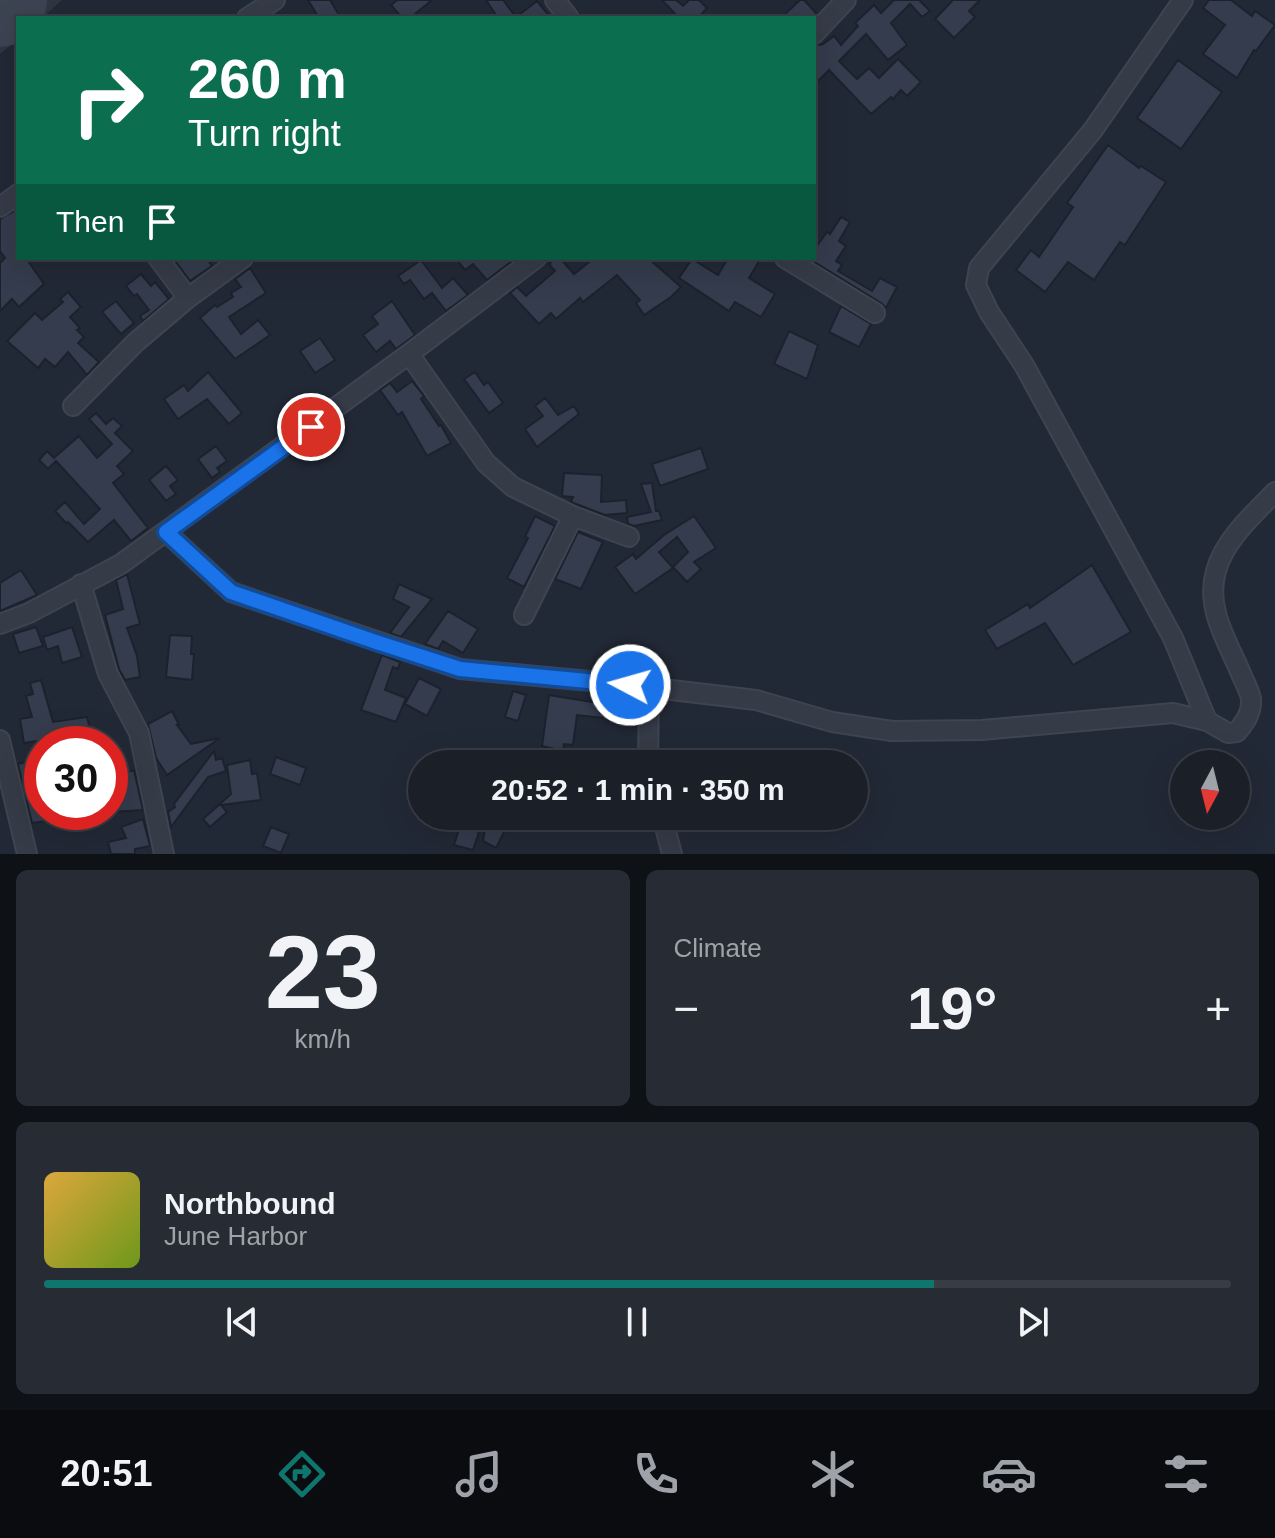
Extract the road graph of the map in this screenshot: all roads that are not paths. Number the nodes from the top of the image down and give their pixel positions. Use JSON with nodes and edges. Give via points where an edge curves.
{"nodes":[{"id":1,"x":275,"y":0,"type":"edge"},
{"id":2,"x":555,"y":0,"type":"edge"},
{"id":3,"x":846,"y":0,"type":"edge"},
{"id":4,"x":1183,"y":0,"type":"edge"},
{"id":5,"x":250,"y":16,"type":"edge"},
{"id":6,"x":567,"y":16,"type":"edge"},
{"id":7,"x":816,"y":32,"type":"edge"},
{"id":8,"x":160,"y":260,"type":"edge"},
{"id":9,"x":240,"y":260,"type":"edge"},
{"id":10,"x":533,"y":260,"type":"edge"},
{"id":11,"x":788,"y":260,"type":"edge"},
{"id":12,"x":188,"y":298,"type":"junction"},
{"id":13,"x":875,"y":313,"type":"dead end"},
{"id":14,"x":409,"y":354,"type":"junction"},
{"id":15,"x":73,"y":406,"type":"dead end"},
{"id":16,"x":1275,"y":492,"type":"edge"},
{"id":17,"x":573,"y":516,"type":"junction"},
{"id":18,"x":166,"y":532,"type":"junction"},
{"id":19,"x":629,"y":537,"type":"dead end"},
{"id":20,"x":81,"y":584,"type":"junction"},
{"id":21,"x":524,"y":615,"type":"dead end"},
{"id":22,"x":0,"y":624,"type":"edge"},
{"id":23,"x":649,"y":688,"type":"junction"},
{"id":24,"x":1207,"y":721,"type":"junction"},
{"id":25,"x":0,"y":740,"type":"edge"},
{"id":26,"x":648,"y":750,"type":"edge"},
{"id":27,"x":666,"y":830,"type":"edge"},
{"id":28,"x":27,"y":854,"type":"edge"},
{"id":29,"x":164,"y":854,"type":"edge"},
{"id":30,"x":672,"y":854,"type":"edge"}],
"edges":[{"from":1,"to":5,"type":"street"},
{"from":2,"to":6,"type":"street"},
{"from":3,"to":7,"type":"street"},
{"from":4,"to":24,"type":"street","via":[[1093,130],[979,268],[976,285],[1173,638]]},
{"from":8,"to":12,"type":"street"},
{"from":9,"to":12,"type":"street"},
{"from":10,"to":14,"type":"street"},
{"from":11,"to":13,"type":"street"},
{"from":12,"to":15,"type":"street"},
{"from":14,"to":17,"type":"street","via":[[486,463],[513,487]]},
{"from":14,"to":18,"type":"street"},
{"from":16,"to":24,"type":"street","via":[[1229,545],[1214,586],[1219,628],[1251,698],[1249,717],[1237,732],[1228,733]]},
{"from":17,"to":19,"type":"street"},
{"from":17,"to":21,"type":"street"},
{"from":18,"to":20,"type":"street"},
{"from":18,"to":23,"type":"street","via":[[231,592],[376,642],[460,669]]},
{"from":20,"to":22,"type":"street"},
{"from":20,"to":29,"type":"street","via":[[108,674],[139,733]]},
{"from":23,"to":24,"type":"street","via":[[756,700],[832,722],[892,731],[982,730],[1173,713]]},
{"from":23,"to":26,"type":"street"},
{"from":25,"to":28,"type":"street"},
{"from":27,"to":30,"type":"street"}]}
